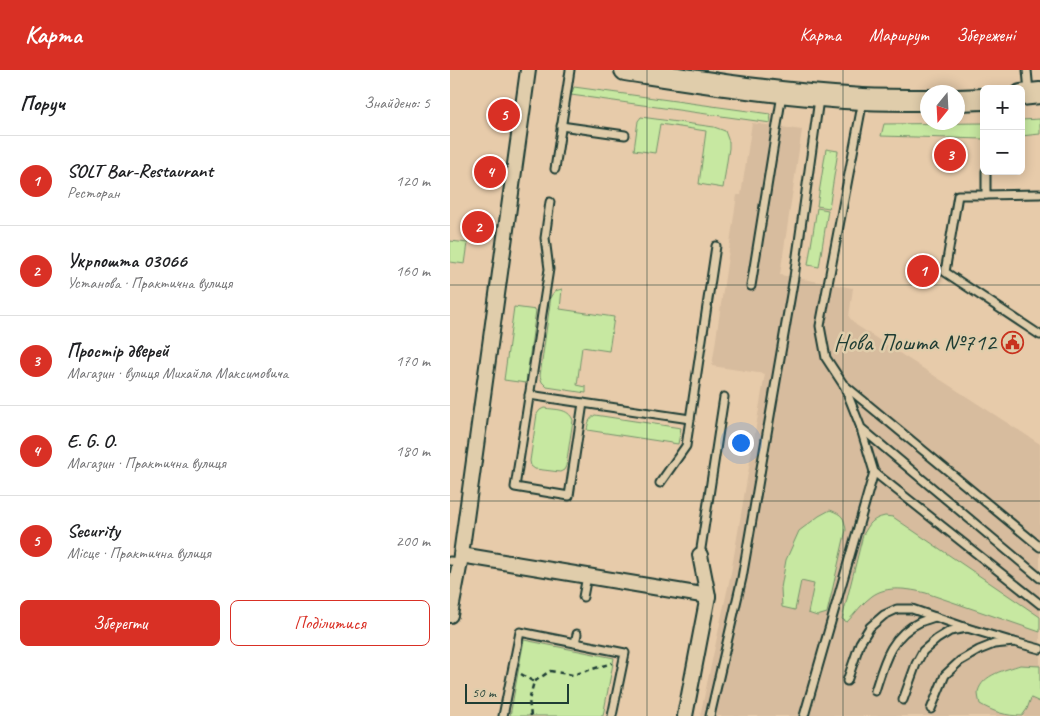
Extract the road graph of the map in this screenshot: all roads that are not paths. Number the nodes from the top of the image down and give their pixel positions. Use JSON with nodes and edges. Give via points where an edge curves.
{"nodes":[{"id":1,"x":528,"y":70,"type":"edge"},
{"id":2,"x":570,"y":70,"type":"edge"},
{"id":3,"x":624,"y":70,"type":"edge"},
{"id":4,"x":1026,"y":70,"type":"edge"},
{"id":5,"x":782,"y":92,"type":"junction"},
{"id":6,"x":1030,"y":94,"type":"edge"},
{"id":7,"x":820,"y":96,"type":"junction"},
{"id":8,"x":863,"y":99,"type":"junction"},
{"id":9,"x":980,"y":99,"type":"edge"},
{"id":10,"x":920,"y":100,"type":"edge"},
{"id":11,"x":965,"y":100,"type":"edge"},
{"id":12,"x":562,"y":126,"type":"junction"},
{"id":13,"x":626,"y":135,"type":"dead end"},
{"id":14,"x":555,"y":169,"type":"dead end"},
{"id":15,"x":986,"y":175,"type":"edge"},
{"id":16,"x":1040,"y":194,"type":"edge"},
{"id":17,"x":986,"y":195,"type":"junction"},
{"id":18,"x":550,"y":202,"type":"dead end"},
{"id":19,"x":716,"y":246,"type":"dead end"},
{"id":20,"x":751,"y":286,"type":"dead end"},
{"id":21,"x":1040,"y":335,"type":"edge"},
{"id":22,"x":843,"y":384,"type":"junction"},
{"id":23,"x":529,"y":395,"type":"junction"},
{"id":24,"x":724,"y":397,"type":"dead end"},
{"id":25,"x":583,"y":403,"type":"junction"},
{"id":26,"x":690,"y":419,"type":"junction"},
{"id":27,"x":861,"y":428,"type":"junction"},
{"id":28,"x":874,"y":472,"type":"junction"},
{"id":29,"x":660,"y":483,"type":"dead end"},
{"id":30,"x":1040,"y":548,"type":"edge"},
{"id":31,"x":700,"y":555,"type":"joint"},
{"id":32,"x":457,"y":559,"type":"edge"},
{"id":33,"x":587,"y":576,"type":"junction"},
{"id":34,"x":1040,"y":578,"type":"edge"},
{"id":35,"x":708,"y":596,"type":"junction"},
{"id":36,"x":583,"y":597,"type":"dead end"},
{"id":37,"x":1040,"y":604,"type":"edge"},
{"id":38,"x":450,"y":615,"type":"edge"},
{"id":39,"x":935,"y":617,"type":"junction"},
{"id":40,"x":967,"y":628,"type":"junction"},
{"id":41,"x":577,"y":634,"type":"dead end"},
{"id":42,"x":1014,"y":642,"type":"junction"},
{"id":43,"x":575,"y":643,"type":"junction"},
{"id":44,"x":1040,"y":649,"type":"edge"},
{"id":45,"x":847,"y":681,"type":"dead end"},
{"id":46,"x":875,"y":690,"type":"dead end"},
{"id":47,"x":903,"y":700,"type":"dead end"},
{"id":48,"x":712,"y":705,"type":"junction"},
{"id":49,"x":931,"y":710,"type":"dead end"},
{"id":50,"x":503,"y":716,"type":"edge"},
{"id":51,"x":612,"y":716,"type":"edge"},
{"id":52,"x":685,"y":716,"type":"edge"},
{"id":53,"x":710,"y":716,"type":"edge"},
{"id":54,"x":716,"y":716,"type":"edge"},
{"id":55,"x":804,"y":716,"type":"edge"}],
"edges":[{"from":1,"to":32,"type":"street"},
{"from":2,"to":12,"type":"lane"},
{"from":3,"to":5,"type":"main road"},
{"from":4,"to":6,"type":"lane"},
{"from":5,"to":7,"type":"main road"},
{"from":5,"to":20,"type":"lane"},
{"from":7,"to":8,"type":"main road"},
{"from":7,"to":48,"type":"lane","via":[[794,277],[742,578]]},
{"from":8,"to":10,"type":"main road"},
{"from":8,"to":22,"type":"lane","via":[[820,326],[826,358]]},
{"from":9,"to":11,"type":"main road"},
{"from":12,"to":13,"type":"lane"},
{"from":12,"to":14,"type":"lane"},
{"from":15,"to":17,"type":"lane"},
{"from":16,"to":17,"type":"lane"},
{"from":17,"to":21,"type":"lane","via":[[958,195],[946,272]]},
{"from":18,"to":23,"type":"lane","via":[[545,238],[549,269]]},
{"from":19,"to":26,"type":"lane"},
{"from":22,"to":27,"type":"lane"},
{"from":22,"to":30,"type":"lane"},
{"from":23,"to":25,"type":"lane"},
{"from":23,"to":25,"type":"lane","via":[[515,487],[569,496]]},
{"from":24,"to":31,"type":"lane"},
{"from":25,"to":26,"type":"lane"},
{"from":26,"to":29,"type":"lane","via":[[686,446]]},
{"from":27,"to":28,"type":"lane"},
{"from":27,"to":34,"type":"lane"},
{"from":28,"to":37,"type":"lane"},
{"from":28,"to":55,"type":"lane"},
{"from":31,"to":35,"type":"street"},
{"from":32,"to":33,"type":"street"},
{"from":32,"to":38,"type":"street"},
{"from":33,"to":35,"type":"street"},
{"from":33,"to":36,"type":"lane"},
{"from":35,"to":52,"type":"street"},
{"from":39,"to":40,"type":"lane"},
{"from":39,"to":45,"type":"lane","via":[[912,609],[898,609],[884,615],[870,627],[860,643]]},
{"from":39,"to":46,"type":"lane","via":[[906,630],[895,642]]},
{"from":40,"to":42,"type":"lane"},
{"from":40,"to":47,"type":"lane","via":[[950,631],[922,651]]},
{"from":41,"to":43,"type":"lane"},
{"from":42,"to":44,"type":"lane"},
{"from":42,"to":49,"type":"lane","via":[[994,644],[960,660],[944,675]]},
{"from":43,"to":50,"type":"lane","via":[[520,632]]},
{"from":43,"to":51,"type":"lane","via":[[625,653]]},
{"from":48,"to":53,"type":"lane"},
{"from":48,"to":54,"type":"lane"}]}
